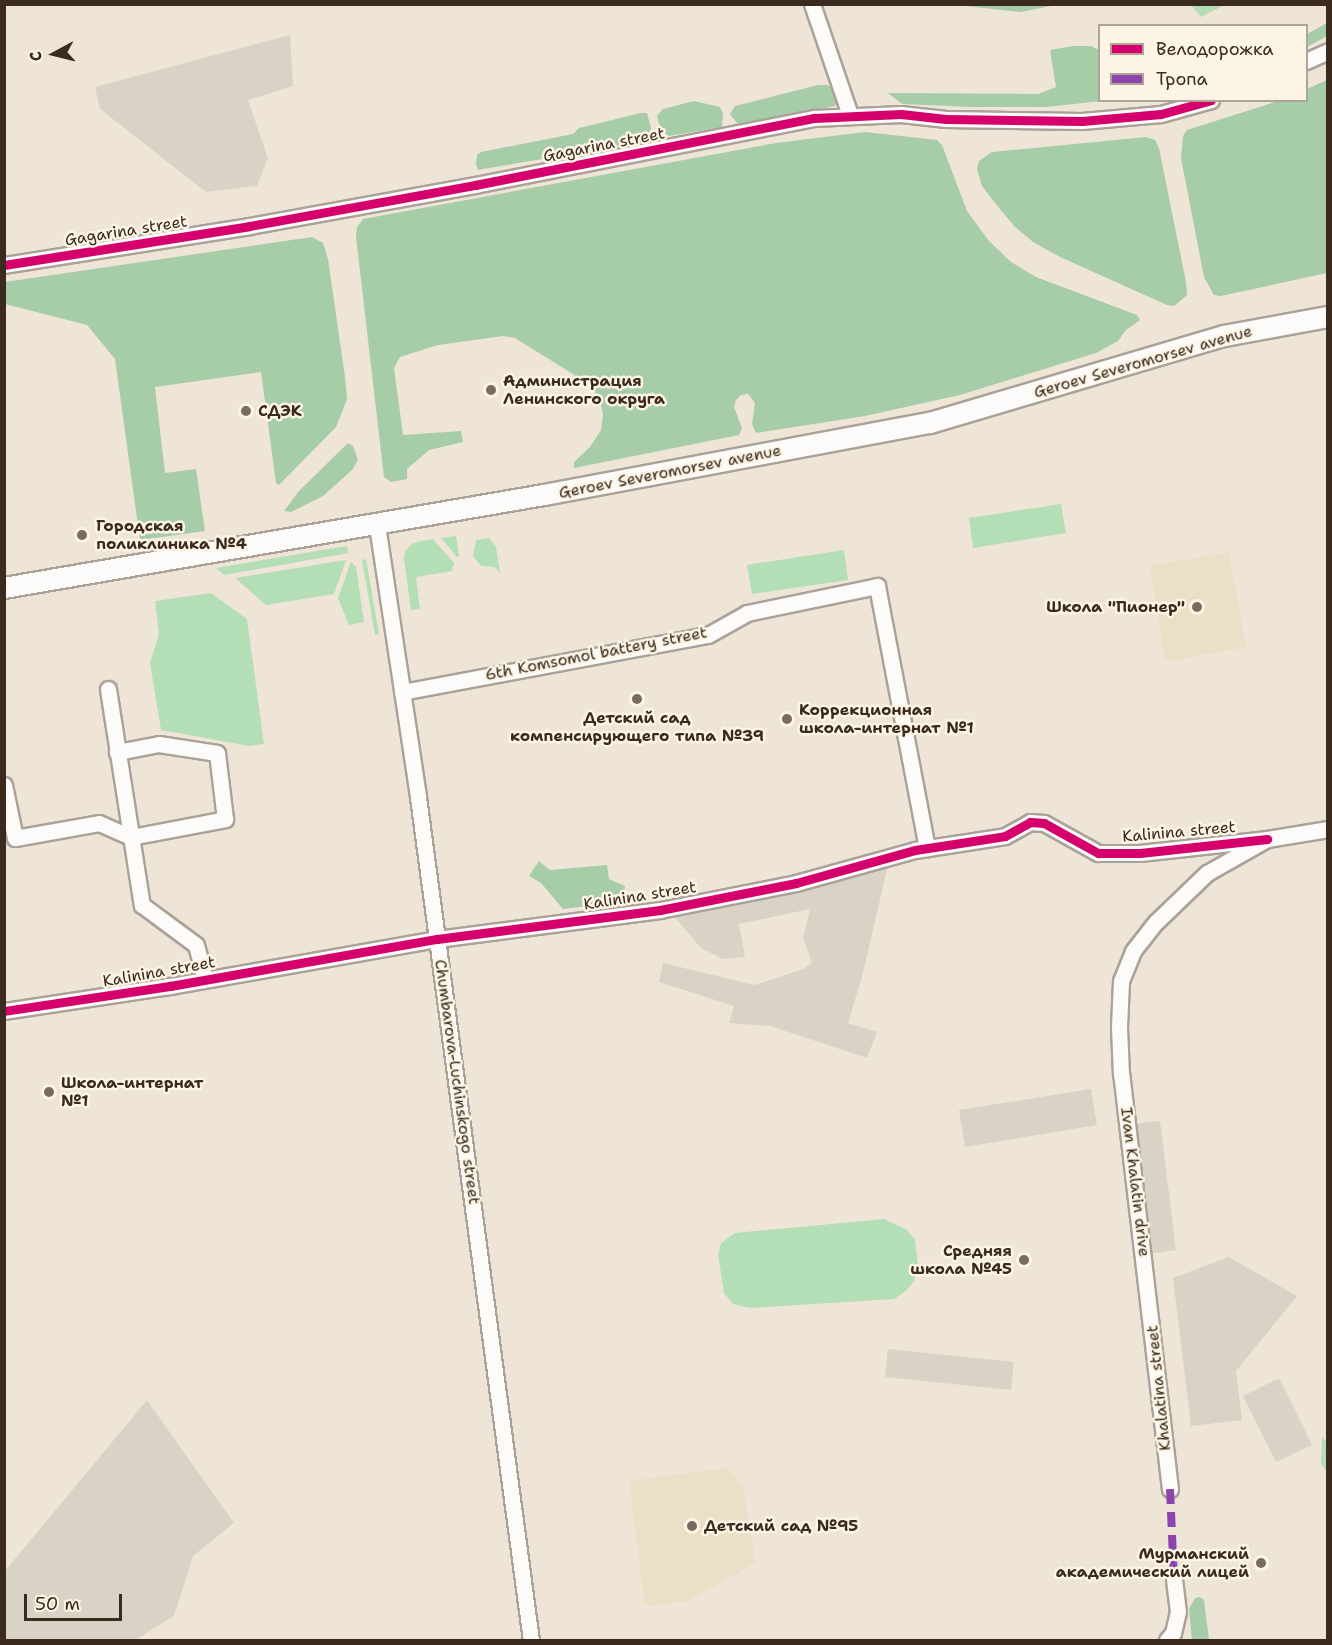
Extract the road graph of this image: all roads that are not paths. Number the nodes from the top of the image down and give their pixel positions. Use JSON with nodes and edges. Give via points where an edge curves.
{"nodes":[{"id":1,"x":812,"y":4,"type":"edge"},
{"id":2,"x":1328,"y":51,"type":"edge"},
{"id":3,"x":1308,"y":60,"type":"edge"},
{"id":4,"x":1204,"y":102,"type":"edge"},
{"id":5,"x":850,"y":115,"type":"junction"},
{"id":6,"x":4,"y":265,"type":"edge"},
{"id":7,"x":1328,"y":317,"type":"edge"},
{"id":8,"x":377,"y":525,"type":"junction"},
{"id":9,"x":4,"y":588,"type":"edge"},
{"id":10,"x":108,"y":689,"type":"dead end"},
{"id":11,"x":402,"y":692,"type":"junction"},
{"id":12,"x":117,"y":752,"type":"junction"},
{"id":13,"x":4,"y":785,"type":"edge"},
{"id":14,"x":1328,"y":829,"type":"edge"},
{"id":15,"x":131,"y":837,"type":"junction"},
{"id":16,"x":1267,"y":839,"type":"junction"},
{"id":17,"x":927,"y":848,"type":"junction"},
{"id":18,"x":437,"y":939,"type":"junction"},
{"id":19,"x":205,"y":980,"type":"junction"},
{"id":20,"x":4,"y":1011,"type":"edge"},
{"id":21,"x":1148,"y":1288,"type":"joint"},
{"id":22,"x":1170,"y":1489,"type":"dead end"},
{"id":23,"x":1174,"y":1581,"type":"dead end"},
{"id":24,"x":531,"y":1641,"type":"edge"},
{"id":25,"x":1167,"y":1641,"type":"edge"}],
"edges":[{"from":1,"to":5,"type":"street"},
{"from":2,"to":3,"type":"street"},
{"from":4,"to":5,"type":"street","name":"Gagarina street","via":[[1161,114],[1082,121]]},
{"from":5,"to":6,"type":"street","name":"Gagarina street","via":[[775,124],[697,143],[249,226]]},
{"from":7,"to":8,"type":"main road","name":"Geroev Severomorsev avenue","via":[[1224,336],[930,423]]},
{"from":8,"to":9,"type":"main road","name":"Geroev Severomorsev avenue"},
{"from":8,"to":11,"type":"street","name":"Chumbarova-Luchinskogo street"},
{"from":10,"to":12,"type":"street"},
{"from":11,"to":17,"type":"street","name":"6th Komsomol battery street","via":[[708,635],[747,613],[877,586]]},
{"from":11,"to":18,"type":"street","name":"Chumbarova-Luchinskogo street"},
{"from":12,"to":15,"type":"street"},
{"from":12,"to":15,"type":"street","via":[[159,744],[217,753],[225,819]]},
{"from":13,"to":15,"type":"street","via":[[15,838],[99,823]]},
{"from":14,"to":16,"type":"street"},
{"from":15,"to":19,"type":"street","via":[[142,905],[196,945]]},
{"from":16,"to":17,"type":"street","name":"Kalinina street","via":[[1140,853],[1098,853],[1044,823],[1030,822],[1005,836]]},
{"from":16,"to":21,"type":"street","name":"Ivan Khalatin drive","via":[[1207,873],[1156,922],[1133,951],[1121,981],[1121,1075]]},
{"from":17,"to":18,"type":"street","name":"Kalinina street","via":[[796,884],[660,910]]},
{"from":18,"to":19,"type":"street","name":"Kalinina street"},
{"from":18,"to":24,"type":"street","name":"Chumbarova-Luchinskogo street"},
{"from":19,"to":20,"type":"street","name":"Kalinina street"},
{"from":21,"to":22,"type":"street","name":"Khalatina street"},
{"from":23,"to":25,"type":"street","via":[[1178,1612]]}]}
